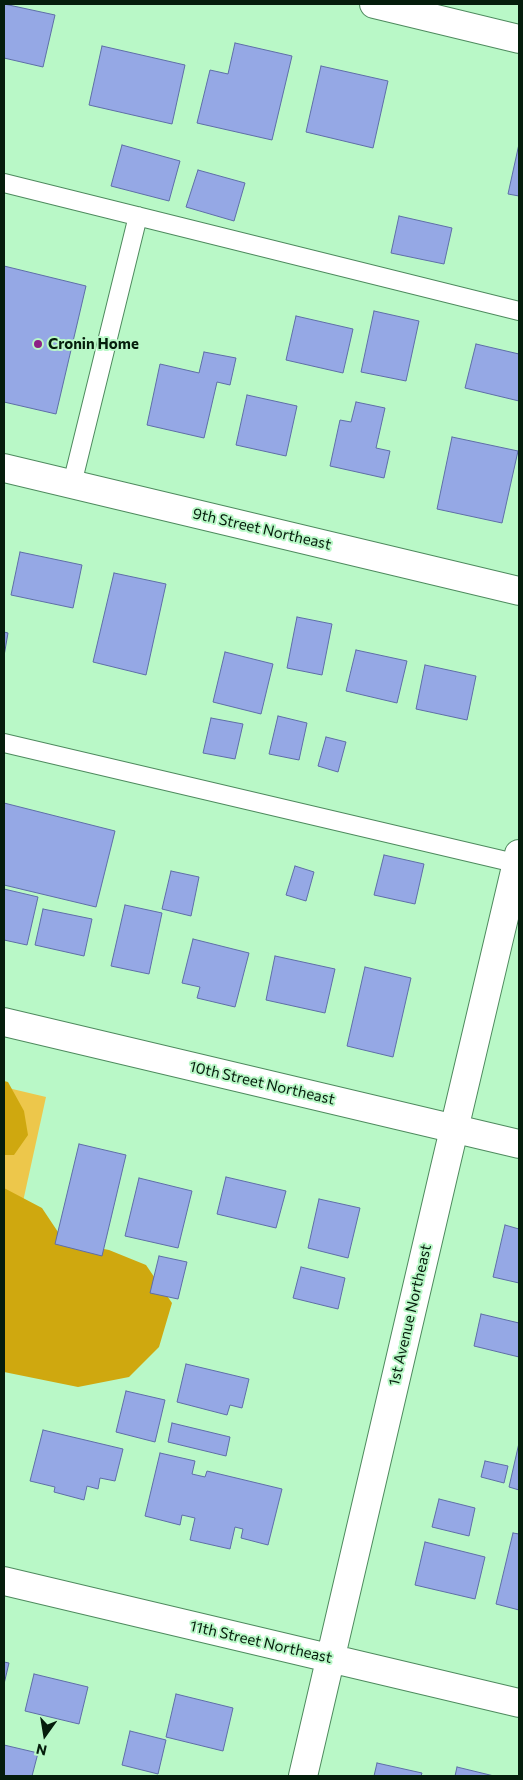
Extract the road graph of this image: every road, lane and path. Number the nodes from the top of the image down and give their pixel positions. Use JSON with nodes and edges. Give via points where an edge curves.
{"nodes":[{"id":1,"x":374,"y":4,"type":"edge"},
{"id":2,"x":519,"y":39,"type":"edge"},
{"id":3,"x":4,"y":183,"type":"edge"},
{"id":4,"x":138,"y":216,"type":"junction"},
{"id":5,"x":519,"y":311,"type":"edge"},
{"id":6,"x":4,"y":468,"type":"edge"},
{"id":7,"x":72,"y":484,"type":"junction"},
{"id":8,"x":519,"y":591,"type":"edge"},
{"id":9,"x":4,"y":743,"type":"edge"},
{"id":10,"x":519,"y":861,"type":"edge"},
{"id":11,"x":4,"y":1022,"type":"edge"},
{"id":12,"x":454,"y":1129,"type":"junction"},
{"id":13,"x":519,"y":1144,"type":"edge"},
{"id":14,"x":4,"y":1581,"type":"edge"},
{"id":15,"x":330,"y":1659,"type":"junction"},
{"id":16,"x":519,"y":1703,"type":"edge"},
{"id":17,"x":303,"y":1776,"type":"edge"}],
"edges":[{"from":1,"to":2,"type":"street"},
{"from":3,"to":4,"type":"lane"},
{"from":4,"to":5,"type":"lane"},
{"from":4,"to":7,"type":"lane"},
{"from":6,"to":7,"type":"street","name":"9th Street Northeast"},
{"from":7,"to":8,"type":"street","name":"9th Street Northeast"},
{"from":9,"to":10,"type":"lane"},
{"from":10,"to":12,"type":"street","name":"1st Avenue Northeast"},
{"from":11,"to":12,"type":"street","name":"10th Street Northeast"},
{"from":12,"to":13,"type":"street","name":"10th Street Northeast"},
{"from":12,"to":15,"type":"street","name":"1st Avenue Northeast"},
{"from":14,"to":15,"type":"street","name":"11th Street Northeast"},
{"from":15,"to":16,"type":"street","name":"11th Street Northeast"},
{"from":15,"to":17,"type":"street","name":"1st Avenue Northeast"}]}
